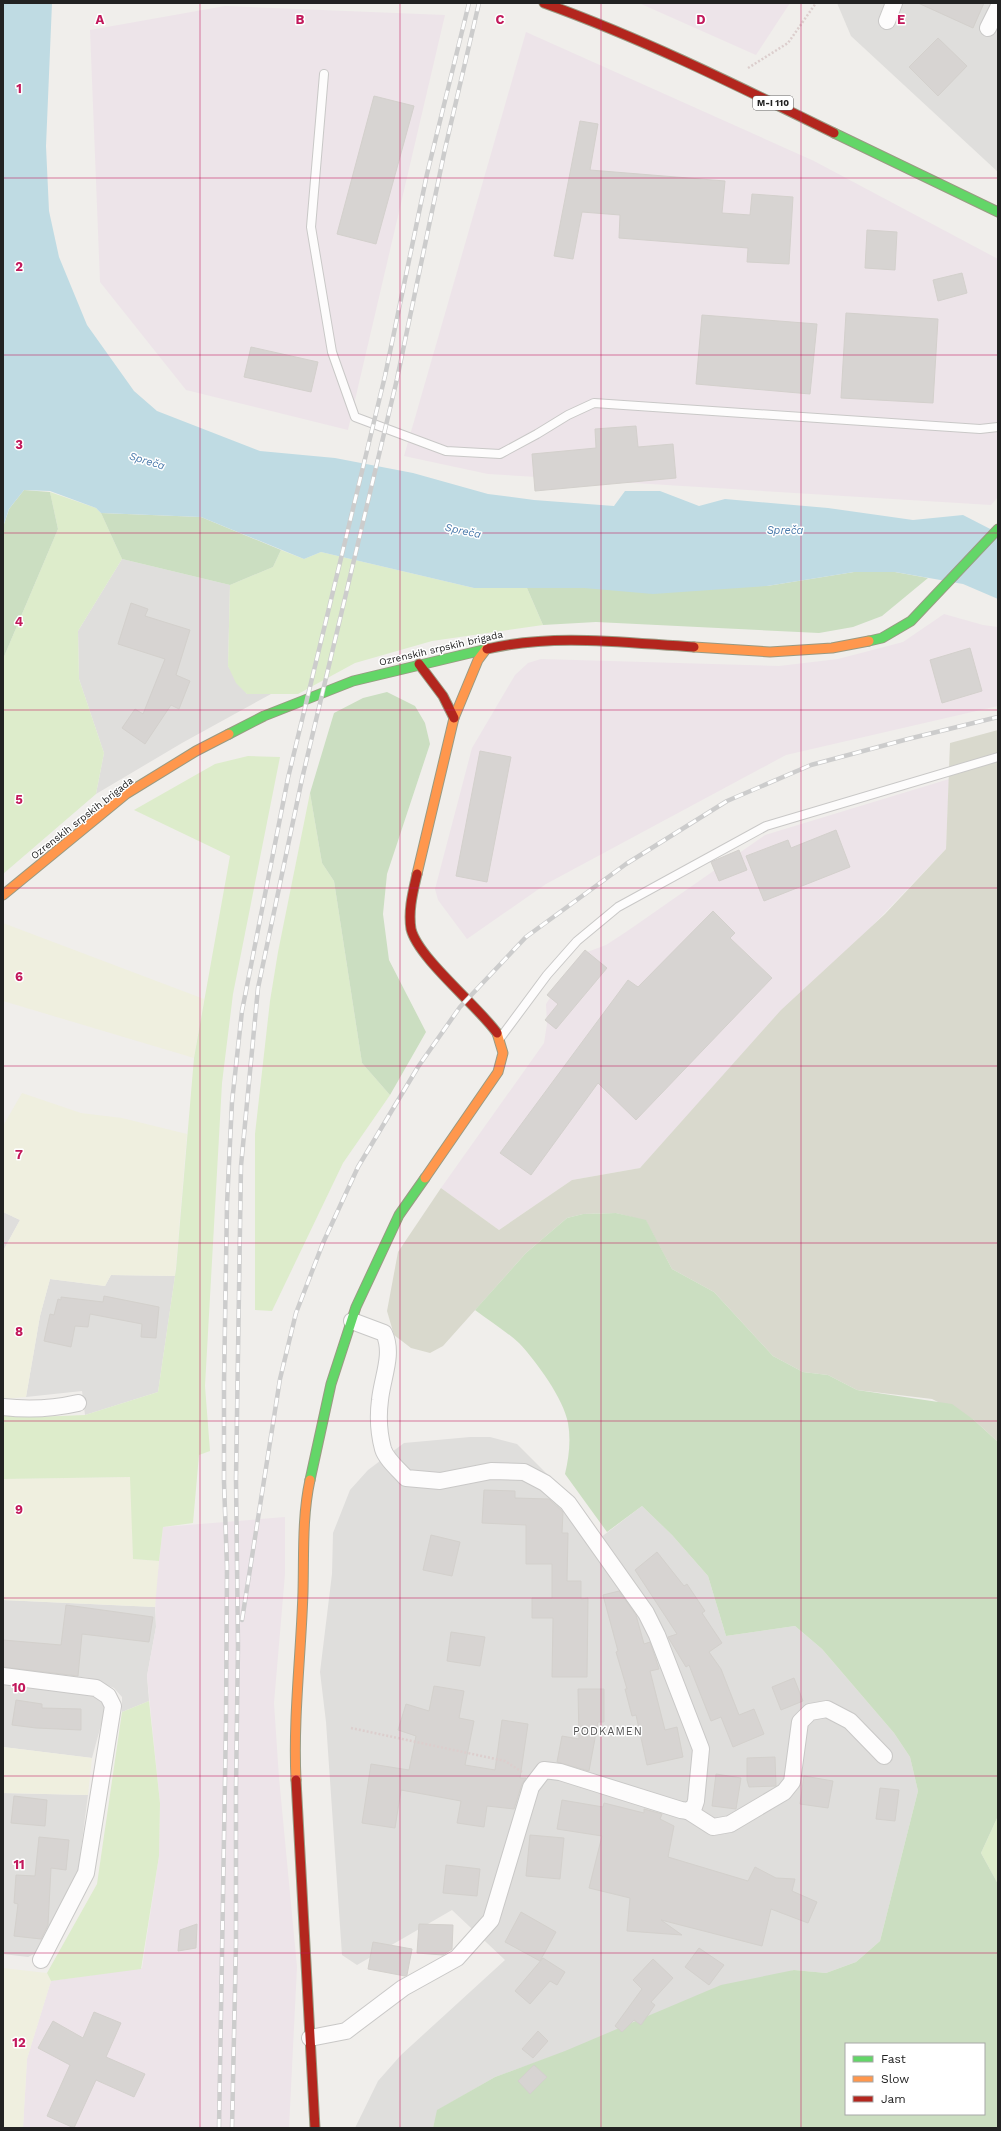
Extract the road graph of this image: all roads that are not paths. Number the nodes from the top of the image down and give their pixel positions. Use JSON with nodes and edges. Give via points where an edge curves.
{"nodes":[{"id":1,"x":544,"y":3,"type":"edge"},
{"id":2,"x":894,"y":3,"type":"edge"},
{"id":3,"x":998,"y":8,"type":"edge"},
{"id":4,"x":887,"y":21,"type":"dead end"},
{"id":5,"x":988,"y":28,"type":"dead end"},
{"id":6,"x":324,"y":74,"type":"dead end"},
{"id":7,"x":998,"y":212,"type":"edge"},
{"id":8,"x":998,"y":426,"type":"edge"},
{"id":9,"x":998,"y":529,"type":"edge"},
{"id":10,"x":487,"y":648,"type":"junction"},
{"id":11,"x":419,"y":664,"type":"junction"},
{"id":12,"x":454,"y":718,"type":"junction"},
{"id":13,"x":998,"y":757,"type":"edge"},
{"id":14,"x":3,"y":896,"type":"edge"},
{"id":15,"x":500,"y":1039,"type":"junction"},
{"id":16,"x":352,"y":1321,"type":"junction"},
{"id":17,"x":78,"y":1403,"type":"dead end"},
{"id":18,"x":3,"y":1407,"type":"edge"},
{"id":19,"x":3,"y":1676,"type":"edge"},
{"id":20,"x":884,"y":1756,"type":"dead end"},
{"id":21,"x":688,"y":1811,"type":"junction"},
{"id":22,"x":41,"y":1960,"type":"dead end"},
{"id":23,"x":310,"y":2038,"type":"junction"},
{"id":24,"x":315,"y":2128,"type":"edge"}],
"edges":[{"from":1,"to":7,"type":"street","number":"M-I 110","via":[[622,31]]},
{"from":2,"to":4,"type":"street"},
{"from":3,"to":5,"type":"street"},
{"from":6,"to":8,"type":"lane","via":[[311,227],[332,352],[355,417],[446,451],[500,454],[594,403],[980,429]]},
{"from":9,"to":10,"type":"street","name":"Ozrenskih srpskih brigada","via":[[912,621],[882,638],[832,648],[770,652],[571,639]]},
{"from":10,"to":11,"type":"street","name":"Ozrenskih srpskih brigada"},
{"from":10,"to":12,"type":"street","via":[[478,660]]},
{"from":11,"to":12,"type":"street","via":[[443,696]]},
{"from":11,"to":14,"type":"street","name":"Ozrenskih srpskih brigada","via":[[353,681],[264,716],[196,751],[126,794]]},
{"from":12,"to":15,"type":"street","via":[[411,901],[412,933],[419,946],[485,1018]]},
{"from":13,"to":15,"type":"lane","via":[[766,826],[618,907],[577,941],[547,975]]},
{"from":15,"to":16,"type":"street","via":[[503,1049],[498,1073],[399,1215]]},
{"from":16,"to":21,"type":"street","via":[[384,1333],[388,1355],[379,1420],[383,1450],[406,1478],[440,1481],[491,1471],[524,1472],[545,1483],[568,1503],[646,1613],[701,1749],[696,1801],[694,1807]]},
{"from":16,"to":23,"type":"street","via":[[331,1384],[309,1484],[303,1534],[303,1591],[295,1753]]},
{"from":17,"to":18,"type":"street","via":[[31,1410]]},
{"from":19,"to":22,"type":"street","via":[[96,1688],[108,1696],[113,1706],[86,1873]]},
{"from":20,"to":21,"type":"street","via":[[850,1721],[827,1709],[810,1712],[800,1722],[792,1782],[784,1792],[730,1824],[713,1827]]},
{"from":21,"to":23,"type":"street","via":[[560,1772],[544,1770],[531,1787],[491,1920],[457,1958],[403,1988],[346,2031]]},
{"from":23,"to":24,"type":"street"}]}
